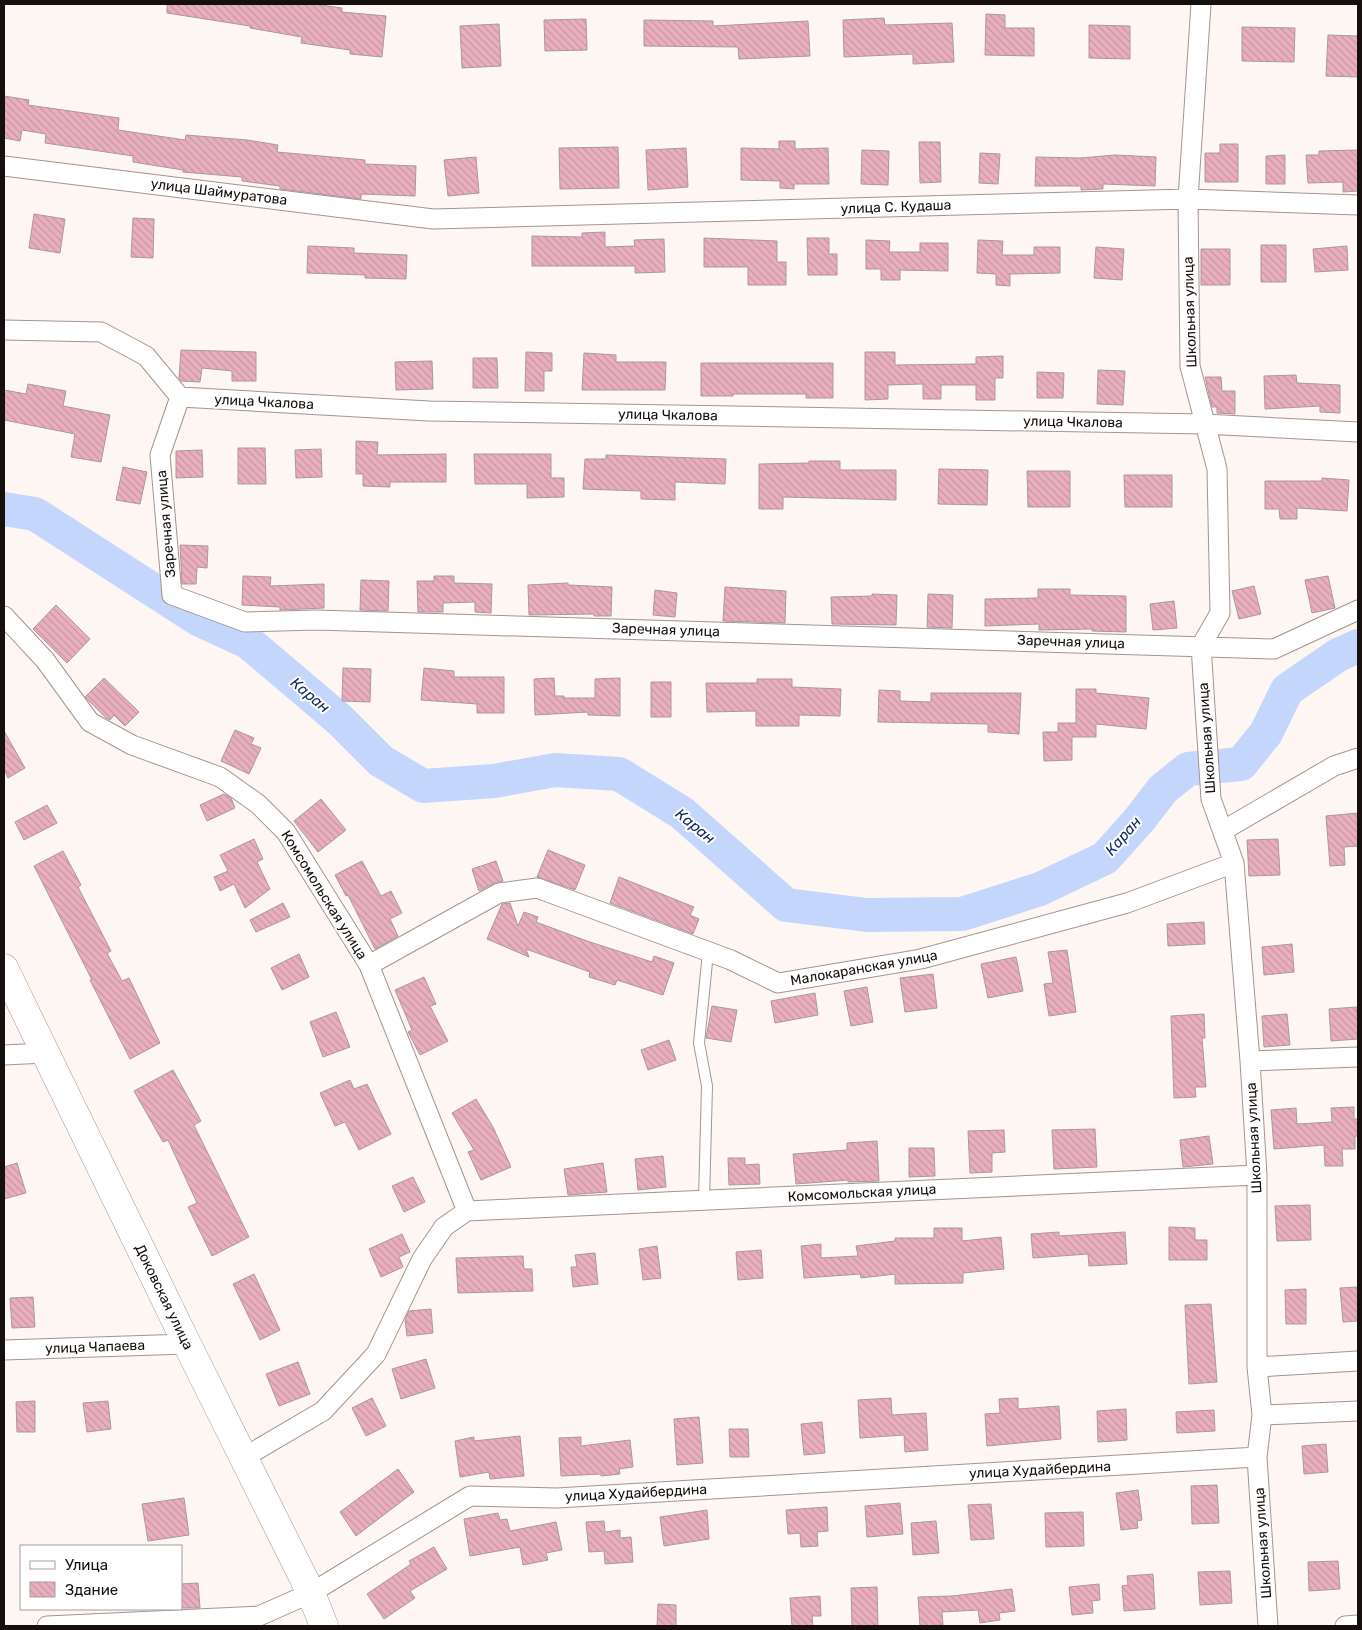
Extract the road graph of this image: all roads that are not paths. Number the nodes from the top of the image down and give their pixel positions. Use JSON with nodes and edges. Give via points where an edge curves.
{"nodes":[{"id":1,"x":1201,"y":4,"type":"edge"},
{"id":2,"x":4,"y":166,"type":"edge"},
{"id":3,"x":1188,"y":199,"type":"junction"},
{"id":4,"x":1358,"y":205,"type":"edge"},
{"id":5,"x":433,"y":219,"type":"joint"},
{"id":6,"x":4,"y":330,"type":"edge"},
{"id":7,"x":180,"y":397,"type":"junction"},
{"id":8,"x":1204,"y":424,"type":"junction"},
{"id":9,"x":1358,"y":432,"type":"edge"},
{"id":10,"x":1358,"y":610,"type":"edge"},
{"id":11,"x":4,"y":616,"type":"edge"},
{"id":12,"x":1201,"y":646,"type":"junction"},
{"id":13,"x":1358,"y":758,"type":"edge"},
{"id":14,"x":1224,"y":830,"type":"junction"},
{"id":15,"x":1234,"y":862,"type":"junction"},
{"id":16,"x":708,"y":952,"type":"junction"},
{"id":17,"x":369,"y":966,"type":"junction"},
{"id":18,"x":4,"y":968,"type":"edge"},
{"id":19,"x":46,"y":1053,"type":"junction"},
{"id":20,"x":4,"y":1055,"type":"edge"},
{"id":21,"x":1358,"y":1057,"type":"edge"},
{"id":22,"x":1250,"y":1061,"type":"junction"},
{"id":23,"x":1257,"y":1175,"type":"junction"},
{"id":24,"x":704,"y":1200,"type":"junction"},
{"id":25,"x":467,"y":1211,"type":"junction"},
{"id":26,"x":187,"y":1344,"type":"junction"},
{"id":27,"x":4,"y":1350,"type":"edge"},
{"id":28,"x":1358,"y":1361,"type":"edge"},
{"id":29,"x":1257,"y":1367,"type":"junction"},
{"id":30,"x":1358,"y":1411,"type":"edge"},
{"id":31,"x":1262,"y":1416,"type":"junction"},
{"id":32,"x":1257,"y":1457,"type":"junction"},
{"id":33,"x":243,"y":1458,"type":"junction"},
{"id":34,"x":311,"y":1594,"type":"junction"},
{"id":35,"x":1358,"y":1625,"type":"edge"},
{"id":36,"x":47,"y":1626,"type":"edge"},
{"id":37,"x":324,"y":1626,"type":"edge"},
{"id":38,"x":1268,"y":1626,"type":"edge"},
{"id":39,"x":1345,"y":1626,"type":"edge"}],
"edges":[{"from":1,"to":3,"type":"street","name":"Школьная улица"},
{"from":2,"to":5,"type":"street","name":"улица Шаймуратова"},
{"from":3,"to":4,"type":"street","name":"улица С. Кудаша"},
{"from":3,"to":5,"type":"street","name":"улица С. Кудаша"},
{"from":3,"to":8,"type":"street","name":"Школьная улица","via":[[1190,366]]},
{"from":6,"to":7,"type":"street","via":[[101,332],[146,356]]},
{"from":7,"to":8,"type":"street","name":"улица Чкалова","via":[[429,411]]},
{"from":7,"to":12,"type":"street","name":"Заречная улица","via":[[160,455],[172,595],[245,622],[316,620]]},
{"from":8,"to":9,"type":"street","name":"улица Чкалова"},
{"from":8,"to":12,"type":"street","name":"Школьная улица","via":[[1216,469],[1220,613]]},
{"from":10,"to":12,"type":"street","name":"Заречная улица","via":[[1274,649]]},
{"from":11,"to":17,"type":"street","name":"Комсомольская улица","via":[[45,660],[90,722],[132,745],[220,777],[258,804],[286,832]]},
{"from":12,"to":14,"type":"street","name":"Школьная улица","via":[[1211,800]]},
{"from":13,"to":14,"type":"street","via":[[1334,766]]},
{"from":14,"to":15,"type":"street","name":"Школьная улица"},
{"from":15,"to":16,"type":"street","name":"Малокаранская улица","via":[[1127,903],[922,959],[864,969],[778,983]]},
{"from":15,"to":22,"type":"street","name":"Школьная улица"},
{"from":16,"to":17,"type":"street","name":"Малокаранская улица","via":[[537,888],[499,893]]},
{"from":16,"to":24,"type":"lane","via":[[700,1043],[707,1086]]},
{"from":17,"to":25,"type":"street","name":"Комсомольская улица"},
{"from":18,"to":19,"type":"main road","name":"Доковская улица"},
{"from":19,"to":20,"type":"street"},
{"from":19,"to":26,"type":"main road","name":"Доковская улица"},
{"from":21,"to":22,"type":"street"},
{"from":22,"to":23,"type":"street","name":"Школьная улица"},
{"from":23,"to":24,"type":"street","name":"Комсомольская улица"},
{"from":23,"to":29,"type":"street","name":"Школьная улица"},
{"from":24,"to":25,"type":"street","name":"Комсомольская улица"},
{"from":25,"to":33,"type":"street","via":[[444,1227],[422,1259],[376,1354],[323,1411]]},
{"from":26,"to":27,"type":"street","name":"улица Чапаева"},
{"from":26,"to":33,"type":"main road","name":"Доковская улица"},
{"from":28,"to":29,"type":"street"},
{"from":29,"to":31,"type":"street","name":"Школьная улица"},
{"from":30,"to":31,"type":"street"},
{"from":31,"to":32,"type":"street","name":"Школьная улица"},
{"from":32,"to":34,"type":"street","name":"улица Худайбердина","via":[[557,1498],[470,1496]]},
{"from":32,"to":38,"type":"street","name":"Школьная улица"},
{"from":33,"to":34,"type":"main road","name":"Доковская улица"},
{"from":34,"to":36,"type":"street","name":"улица Худайбердина","via":[[259,1616]]},
{"from":34,"to":37,"type":"main road","name":"Доковская улица"},
{"from":35,"to":39,"type":"street"}]}
